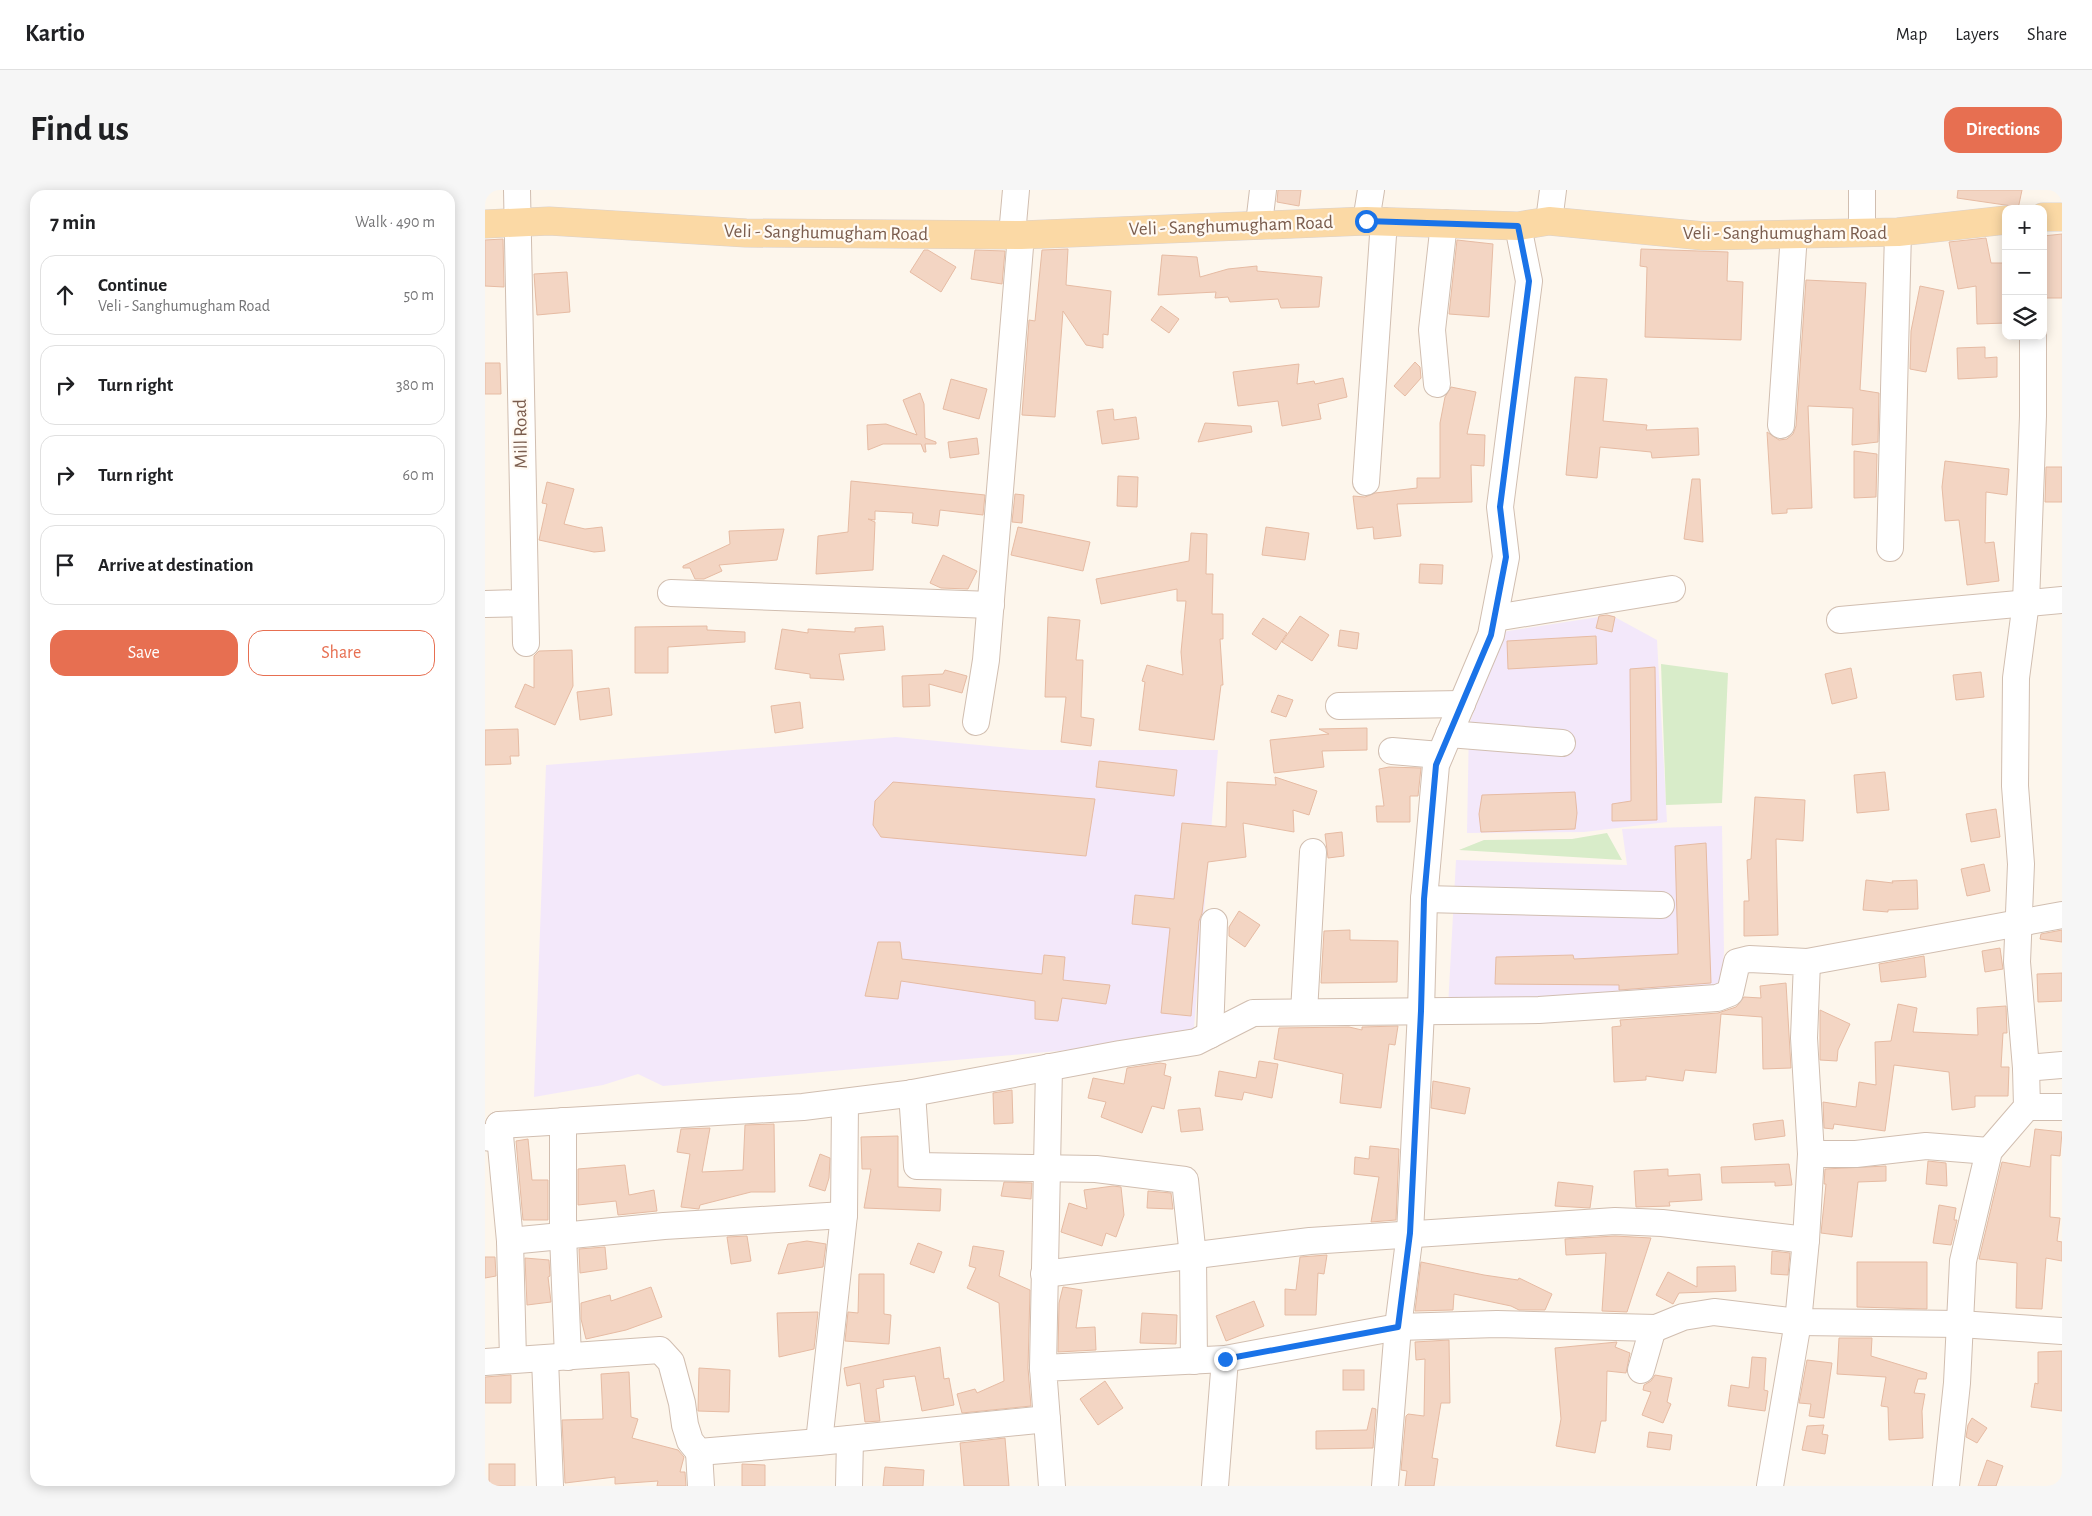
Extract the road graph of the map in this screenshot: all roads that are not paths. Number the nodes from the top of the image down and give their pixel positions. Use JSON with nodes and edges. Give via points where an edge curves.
{"nodes":[{"id":1,"x":517,"y":190,"type":"edge"},
{"id":2,"x":1016,"y":190,"type":"edge"},
{"id":3,"x":1263,"y":190,"type":"edge"},
{"id":4,"x":1371,"y":190,"type":"edge"},
{"id":5,"x":1553,"y":190,"type":"edge"},
{"id":6,"x":1863,"y":190,"type":"edge"},
{"id":7,"x":2062,"y":216,"type":"edge"},
{"id":8,"x":2047,"y":217,"type":"edge"},
{"id":9,"x":2002,"y":220,"type":"edge"},
{"id":10,"x":1375,"y":221,"type":"junction"},
{"id":11,"x":1549,"y":221,"type":"junction"},
{"id":12,"x":1443,"y":223,"type":"junction"},
{"id":13,"x":485,"y":224,"type":"edge"},
{"id":14,"x":517,"y":224,"type":"junction"},
{"id":15,"x":1259,"y":224,"type":"junction"},
{"id":16,"x":1518,"y":226,"type":"junction"},
{"id":17,"x":1862,"y":232,"type":"junction"},
{"id":18,"x":1898,"y":232,"type":"junction"},
{"id":19,"x":1793,"y":234,"type":"junction"},
{"id":20,"x":1016,"y":235,"type":"junction"},
{"id":21,"x":2033,"y":340,"type":"edge"},
{"id":22,"x":1437,"y":384,"type":"dead end"},
{"id":23,"x":1781,"y":425,"type":"dead end"},
{"id":24,"x":1366,"y":482,"type":"dead end"},
{"id":25,"x":1890,"y":548,"type":"dead end"},
{"id":26,"x":1672,"y":590,"type":"dead end"},
{"id":27,"x":671,"y":593,"type":"dead end"},
{"id":28,"x":2062,"y":600,"type":"edge"},
{"id":29,"x":2026,"y":602,"type":"junction"},
{"id":30,"x":525,"y":603,"type":"junction"},
{"id":31,"x":485,"y":604,"type":"edge"},
{"id":32,"x":991,"y":604,"type":"junction"},
{"id":33,"x":1495,"y":618,"type":"junction"},
{"id":34,"x":1840,"y":620,"type":"dead end"},
{"id":35,"x":526,"y":643,"type":"dead end"},
{"id":36,"x":1462,"y":704,"type":"junction"},
{"id":37,"x":1339,"y":706,"type":"dead end"},
{"id":38,"x":976,"y":722,"type":"dead end"},
{"id":39,"x":1562,"y":743,"type":"dead end"},
{"id":40,"x":1445,"y":744,"type":"junction"},
{"id":41,"x":1393,"y":751,"type":"dead end"},
{"id":42,"x":1313,"y":852,"type":"dead end"},
{"id":43,"x":1424,"y":899,"type":"junction"},
{"id":44,"x":1661,"y":905,"type":"dead end"},
{"id":45,"x":2062,"y":915,"type":"edge"},
{"id":46,"x":1214,"y":922,"type":"dead end"},
{"id":47,"x":2019,"y":925,"type":"junction"},
{"id":48,"x":1807,"y":962,"type":"junction"},
{"id":49,"x":1421,"y":1011,"type":"junction"},
{"id":50,"x":1304,"y":1012,"type":"junction"},
{"id":51,"x":1211,"y":1035,"type":"junction"},
{"id":52,"x":2062,"y":1065,"type":"edge"},
{"id":53,"x":1049,"y":1067,"type":"junction"},
{"id":54,"x":2026,"y":1068,"type":"junction"},
{"id":55,"x":912,"y":1093,"type":"junction"},
{"id":56,"x":845,"y":1102,"type":"junction"},
{"id":57,"x":2027,"y":1107,"type":"junction"},
{"id":58,"x":2062,"y":1107,"type":"edge"},
{"id":59,"x":563,"y":1121,"type":"junction"},
{"id":60,"x":492,"y":1131,"type":"edge"},
{"id":61,"x":1989,"y":1152,"type":"junction"},
{"id":62,"x":1811,"y":1154,"type":"junction"},
{"id":63,"x":1047,"y":1167,"type":"junction"},
{"id":64,"x":844,"y":1215,"type":"junction"},
{"id":65,"x":1410,"y":1233,"type":"junction"},
{"id":66,"x":563,"y":1236,"type":"junction"},
{"id":67,"x":1806,"y":1240,"type":"junction"},
{"id":68,"x":510,"y":1241,"type":"junction"},
{"id":69,"x":1193,"y":1257,"type":"junction"},
{"id":70,"x":1045,"y":1274,"type":"junction"},
{"id":71,"x":1798,"y":1322,"type":"junction"},
{"id":72,"x":1961,"y":1324,"type":"junction"},
{"id":73,"x":1398,"y":1327,"type":"junction"},
{"id":74,"x":1653,"y":1328,"type":"junction"},
{"id":75,"x":2062,"y":1331,"type":"edge"},
{"id":76,"x":557,"y":1358,"type":"junction"},
{"id":77,"x":513,"y":1359,"type":"junction"},
{"id":78,"x":1225,"y":1359,"type":"junction"},
{"id":79,"x":1194,"y":1360,"type":"junction"},
{"id":80,"x":485,"y":1362,"type":"edge"},
{"id":81,"x":1043,"y":1368,"type":"junction"},
{"id":82,"x":1641,"y":1370,"type":"dead end"},
{"id":83,"x":1047,"y":1419,"type":"junction"},
{"id":84,"x":850,"y":1439,"type":"junction"},
{"id":85,"x":819,"y":1442,"type":"junction"},
{"id":86,"x":699,"y":1452,"type":"junction"},
{"id":87,"x":550,"y":1486,"type":"edge"},
{"id":88,"x":701,"y":1486,"type":"edge"},
{"id":89,"x":849,"y":1486,"type":"edge"},
{"id":90,"x":1052,"y":1486,"type":"edge"},
{"id":91,"x":1215,"y":1486,"type":"edge"},
{"id":92,"x":1385,"y":1486,"type":"edge"},
{"id":93,"x":1769,"y":1486,"type":"edge"},
{"id":94,"x":1946,"y":1486,"type":"edge"}],
"edges":[{"from":1,"to":14,"type":"street","name":"Mill Road"},
{"from":2,"to":20,"type":"street"},
{"from":3,"to":15,"type":"street"},
{"from":4,"to":10,"type":"street"},
{"from":5,"to":11,"type":"street"},
{"from":6,"to":17,"type":"street"},
{"from":7,"to":8,"type":"main road"},
{"from":9,"to":18,"type":"main road","name":"Veli - Sanghumugham Road"},
{"from":10,"to":12,"type":"main road","name":"Veli - Sanghumugham Road"},
{"from":10,"to":15,"type":"main road","name":"Veli - Sanghumugham Road"},
{"from":10,"to":24,"type":"street"},
{"from":11,"to":16,"type":"main road","name":"Veli - Sanghumugham Road"},
{"from":11,"to":19,"type":"main road","name":"Veli - Sanghumugham Road","via":[[1704,236]]},
{"from":12,"to":16,"type":"main road","name":"Veli - Sanghumugham Road"},
{"from":12,"to":22,"type":"street","via":[[1432,330]]},
{"from":13,"to":14,"type":"main road","name":"Veli - Sanghumugham Road"},
{"from":14,"to":20,"type":"main road","name":"Veli - Sanghumugham Road","via":[[549,221],[746,233]]},
{"from":14,"to":30,"type":"street","name":"Mill Road"},
{"from":15,"to":20,"type":"main road","name":"Veli - Sanghumugham Road"},
{"from":16,"to":33,"type":"street","via":[[1529,281],[1500,507],[1506,557]]},
{"from":17,"to":18,"type":"main road","name":"Veli - Sanghumugham Road"},
{"from":17,"to":19,"type":"main road","name":"Veli - Sanghumugham Road"},
{"from":18,"to":25,"type":"street"},
{"from":19,"to":23,"type":"street"},
{"from":20,"to":32,"type":"street"},
{"from":21,"to":29,"type":"street"},
{"from":26,"to":33,"type":"street"},
{"from":27,"to":32,"type":"street"},
{"from":28,"to":29,"type":"street"},
{"from":29,"to":34,"type":"street"},
{"from":29,"to":47,"type":"street","via":[[2016,678],[2015,786],[2021,864]]},
{"from":30,"to":31,"type":"street"},
{"from":30,"to":35,"type":"street","name":"Mill Road"},
{"from":32,"to":38,"type":"street"},
{"from":33,"to":36,"type":"street"},
{"from":36,"to":37,"type":"street"},
{"from":36,"to":40,"type":"street"},
{"from":39,"to":40,"type":"street"},
{"from":40,"to":41,"type":"street"},
{"from":40,"to":43,"type":"street","via":[[1436,765]]},
{"from":42,"to":50,"type":"street"},
{"from":43,"to":44,"type":"street"},
{"from":43,"to":49,"type":"street"},
{"from":45,"to":47,"type":"street"},
{"from":46,"to":51,"type":"street"},
{"from":47,"to":48,"type":"street"},
{"from":47,"to":54,"type":"street","via":[[2017,962]]},
{"from":48,"to":49,"type":"street","via":[[1749,959],[1737,962],[1730,994],[1717,998],[1539,1010]]},
{"from":48,"to":62,"type":"street","via":[[1804,1038]]},
{"from":49,"to":50,"type":"street"},
{"from":49,"to":65,"type":"street"},
{"from":50,"to":51,"type":"street","via":[[1253,1013]]},
{"from":51,"to":53,"type":"street","via":[[1196,1042]]},
{"from":52,"to":54,"type":"street"},
{"from":53,"to":55,"type":"street"},
{"from":53,"to":63,"type":"street"},
{"from":54,"to":57,"type":"street"},
{"from":55,"to":56,"type":"street"},
{"from":55,"to":63,"type":"street","via":[[917,1166]]},
{"from":56,"to":59,"type":"street"},
{"from":56,"to":64,"type":"street"},
{"from":57,"to":58,"type":"street"},
{"from":57,"to":61,"type":"street"},
{"from":59,"to":60,"type":"street"},
{"from":59,"to":66,"type":"street"},
{"from":60,"to":68,"type":"street"},
{"from":61,"to":62,"type":"street","via":[[1926,1146],[1856,1154]]},
{"from":61,"to":72,"type":"street","via":[[1963,1261]]},
{"from":62,"to":67,"type":"street"},
{"from":63,"to":69,"type":"street","via":[[1096,1169],[1185,1180]]},
{"from":63,"to":70,"type":"street"},
{"from":64,"to":66,"type":"street"},
{"from":64,"to":85,"type":"street"},
{"from":65,"to":67,"type":"street","via":[[1615,1221],[1662,1223]]},
{"from":65,"to":69,"type":"street","via":[[1310,1241]]},
{"from":65,"to":73,"type":"street"},
{"from":66,"to":68,"type":"street"},
{"from":66,"to":76,"type":"street"},
{"from":67,"to":71,"type":"street"},
{"from":68,"to":77,"type":"street"},
{"from":69,"to":70,"type":"street"},
{"from":69,"to":79,"type":"street"},
{"from":70,"to":81,"type":"street"},
{"from":71,"to":72,"type":"street"},
{"from":71,"to":74,"type":"street","via":[[1714,1312],[1683,1317]]},
{"from":71,"to":93,"type":"street"},
{"from":72,"to":75,"type":"street"},
{"from":72,"to":94,"type":"street"},
{"from":73,"to":74,"type":"street","via":[[1497,1324]]},
{"from":73,"to":78,"type":"street"},
{"from":73,"to":92,"type":"street"},
{"from":74,"to":82,"type":"street"},
{"from":76,"to":77,"type":"street"},
{"from":76,"to":86,"type":"street","via":[[660,1350],[671,1362],[685,1425],[690,1441]]},
{"from":76,"to":87,"type":"street"},
{"from":77,"to":80,"type":"street"},
{"from":78,"to":79,"type":"street"},
{"from":78,"to":91,"type":"street"},
{"from":79,"to":81,"type":"street"},
{"from":81,"to":83,"type":"street"},
{"from":83,"to":84,"type":"street"},
{"from":83,"to":90,"type":"street"},
{"from":84,"to":85,"type":"street"},
{"from":84,"to":89,"type":"street"},
{"from":85,"to":86,"type":"street"},
{"from":86,"to":88,"type":"street"}]}
